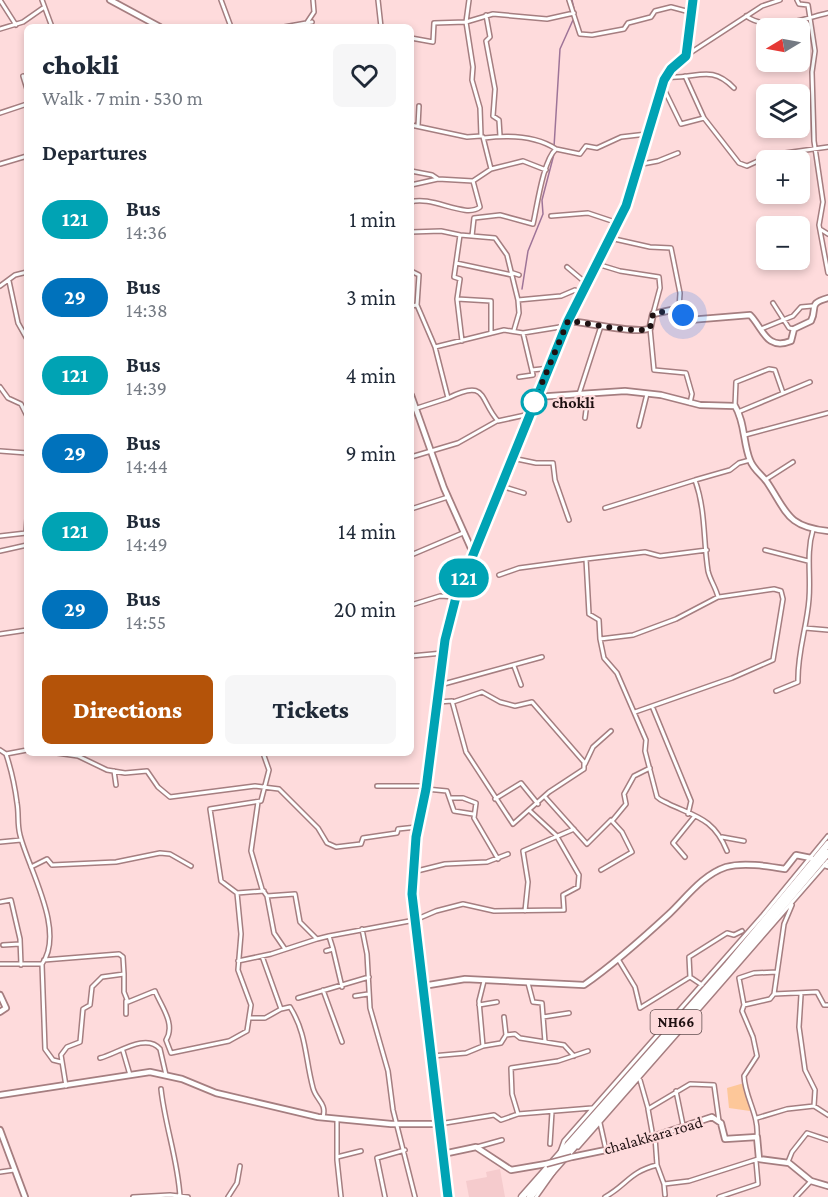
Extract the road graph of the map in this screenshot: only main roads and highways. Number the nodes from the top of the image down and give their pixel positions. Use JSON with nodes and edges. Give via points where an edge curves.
{"nodes":[{"id":1,"x":110,"y":0,"type":"edge"},
{"id":2,"x":693,"y":0,"type":"edge"},
{"id":3,"x":154,"y":24,"type":"edge"},
{"id":4,"x":828,"y":298,"type":"edge"},
{"id":5,"x":567,"y":324,"type":"junction"},
{"id":6,"x":536,"y":397,"type":"junction"},
{"id":7,"x":414,"y":409,"type":"edge"},
{"id":8,"x":828,"y":531,"type":"edge"},
{"id":9,"x":474,"y":555,"type":"junction"},
{"id":10,"x":828,"y":844,"type":"edge"},
{"id":11,"x":828,"y":853,"type":"edge"},
{"id":12,"x":811,"y":858,"type":"road end"},
{"id":13,"x":423,"y":986,"type":"junction"},
{"id":14,"x":0,"y":995,"type":"edge"},
{"id":15,"x":0,"y":1012,"type":"edge"},
{"id":16,"x":0,"y":1095,"type":"edge"},
{"id":17,"x":439,"y":1124,"type":"junction"},
{"id":18,"x":0,"y":1131,"type":"edge"},
{"id":19,"x":443,"y":1154,"type":"junction"},
{"id":20,"x":570,"y":1155,"type":"junction"},
{"id":21,"x":828,"y":1186,"type":"edge"},
{"id":22,"x":26,"y":1197,"type":"edge"},
{"id":23,"x":448,"y":1197,"type":"edge"},
{"id":24,"x":520,"y":1197,"type":"edge"},
{"id":25,"x":530,"y":1197,"type":"edge"}],
"edges":[{"from":1,"to":3,"type":"main road"},
{"from":2,"to":5,"type":"main road","via":[[686,56],[666,76],[626,206]]},
{"from":4,"to":5,"type":"main road","via":[[812,306],[811,321],[794,329],[793,339],[781,343],[769,341],[750,315],[687,320],[679,309],[653,314],[650,328],[638,332],[601,324]]},
{"from":5,"to":6,"type":"main road"},
{"from":6,"to":8,"type":"main road","via":[[625,391],[737,409],[750,460],[786,514],[800,525]]},
{"from":6,"to":9,"type":"main road"},
{"from":7,"to":9,"type":"main road"},
{"from":9,"to":13,"type":"main road","via":[[456,597],[443,653],[413,872]]},
{"from":10,"to":24,"type":"highway","number":"NH66","via":[[728,964]]},
{"from":11,"to":20,"type":"highway","number":"NH66"},
{"from":12,"to":13,"type":"main road","via":[[796,855],[785,869],[763,865],[719,870],[584,985],[455,979]]},
{"from":13,"to":17,"type":"main road"},
{"from":14,"to":15,"type":"main road","via":[[6,1008]]},
{"from":16,"to":17,"type":"main road","via":[[150,1072],[216,1093],[323,1117]]},
{"from":17,"to":19,"type":"main road"},
{"from":18,"to":22,"type":"main road"},
{"from":19,"to":20,"type":"main road","name":"chalakkara road","bridge":true,"via":[[476,1147],[511,1170]]},
{"from":19,"to":23,"type":"main road"},
{"from":20,"to":21,"type":"main road","name":"chalakkara road","via":[[606,1150],[712,1117],[719,1121],[725,1139],[757,1137],[757,1160],[789,1164],[810,1181]]},
{"from":20,"to":25,"type":"highway","number":"NH66"}]}
